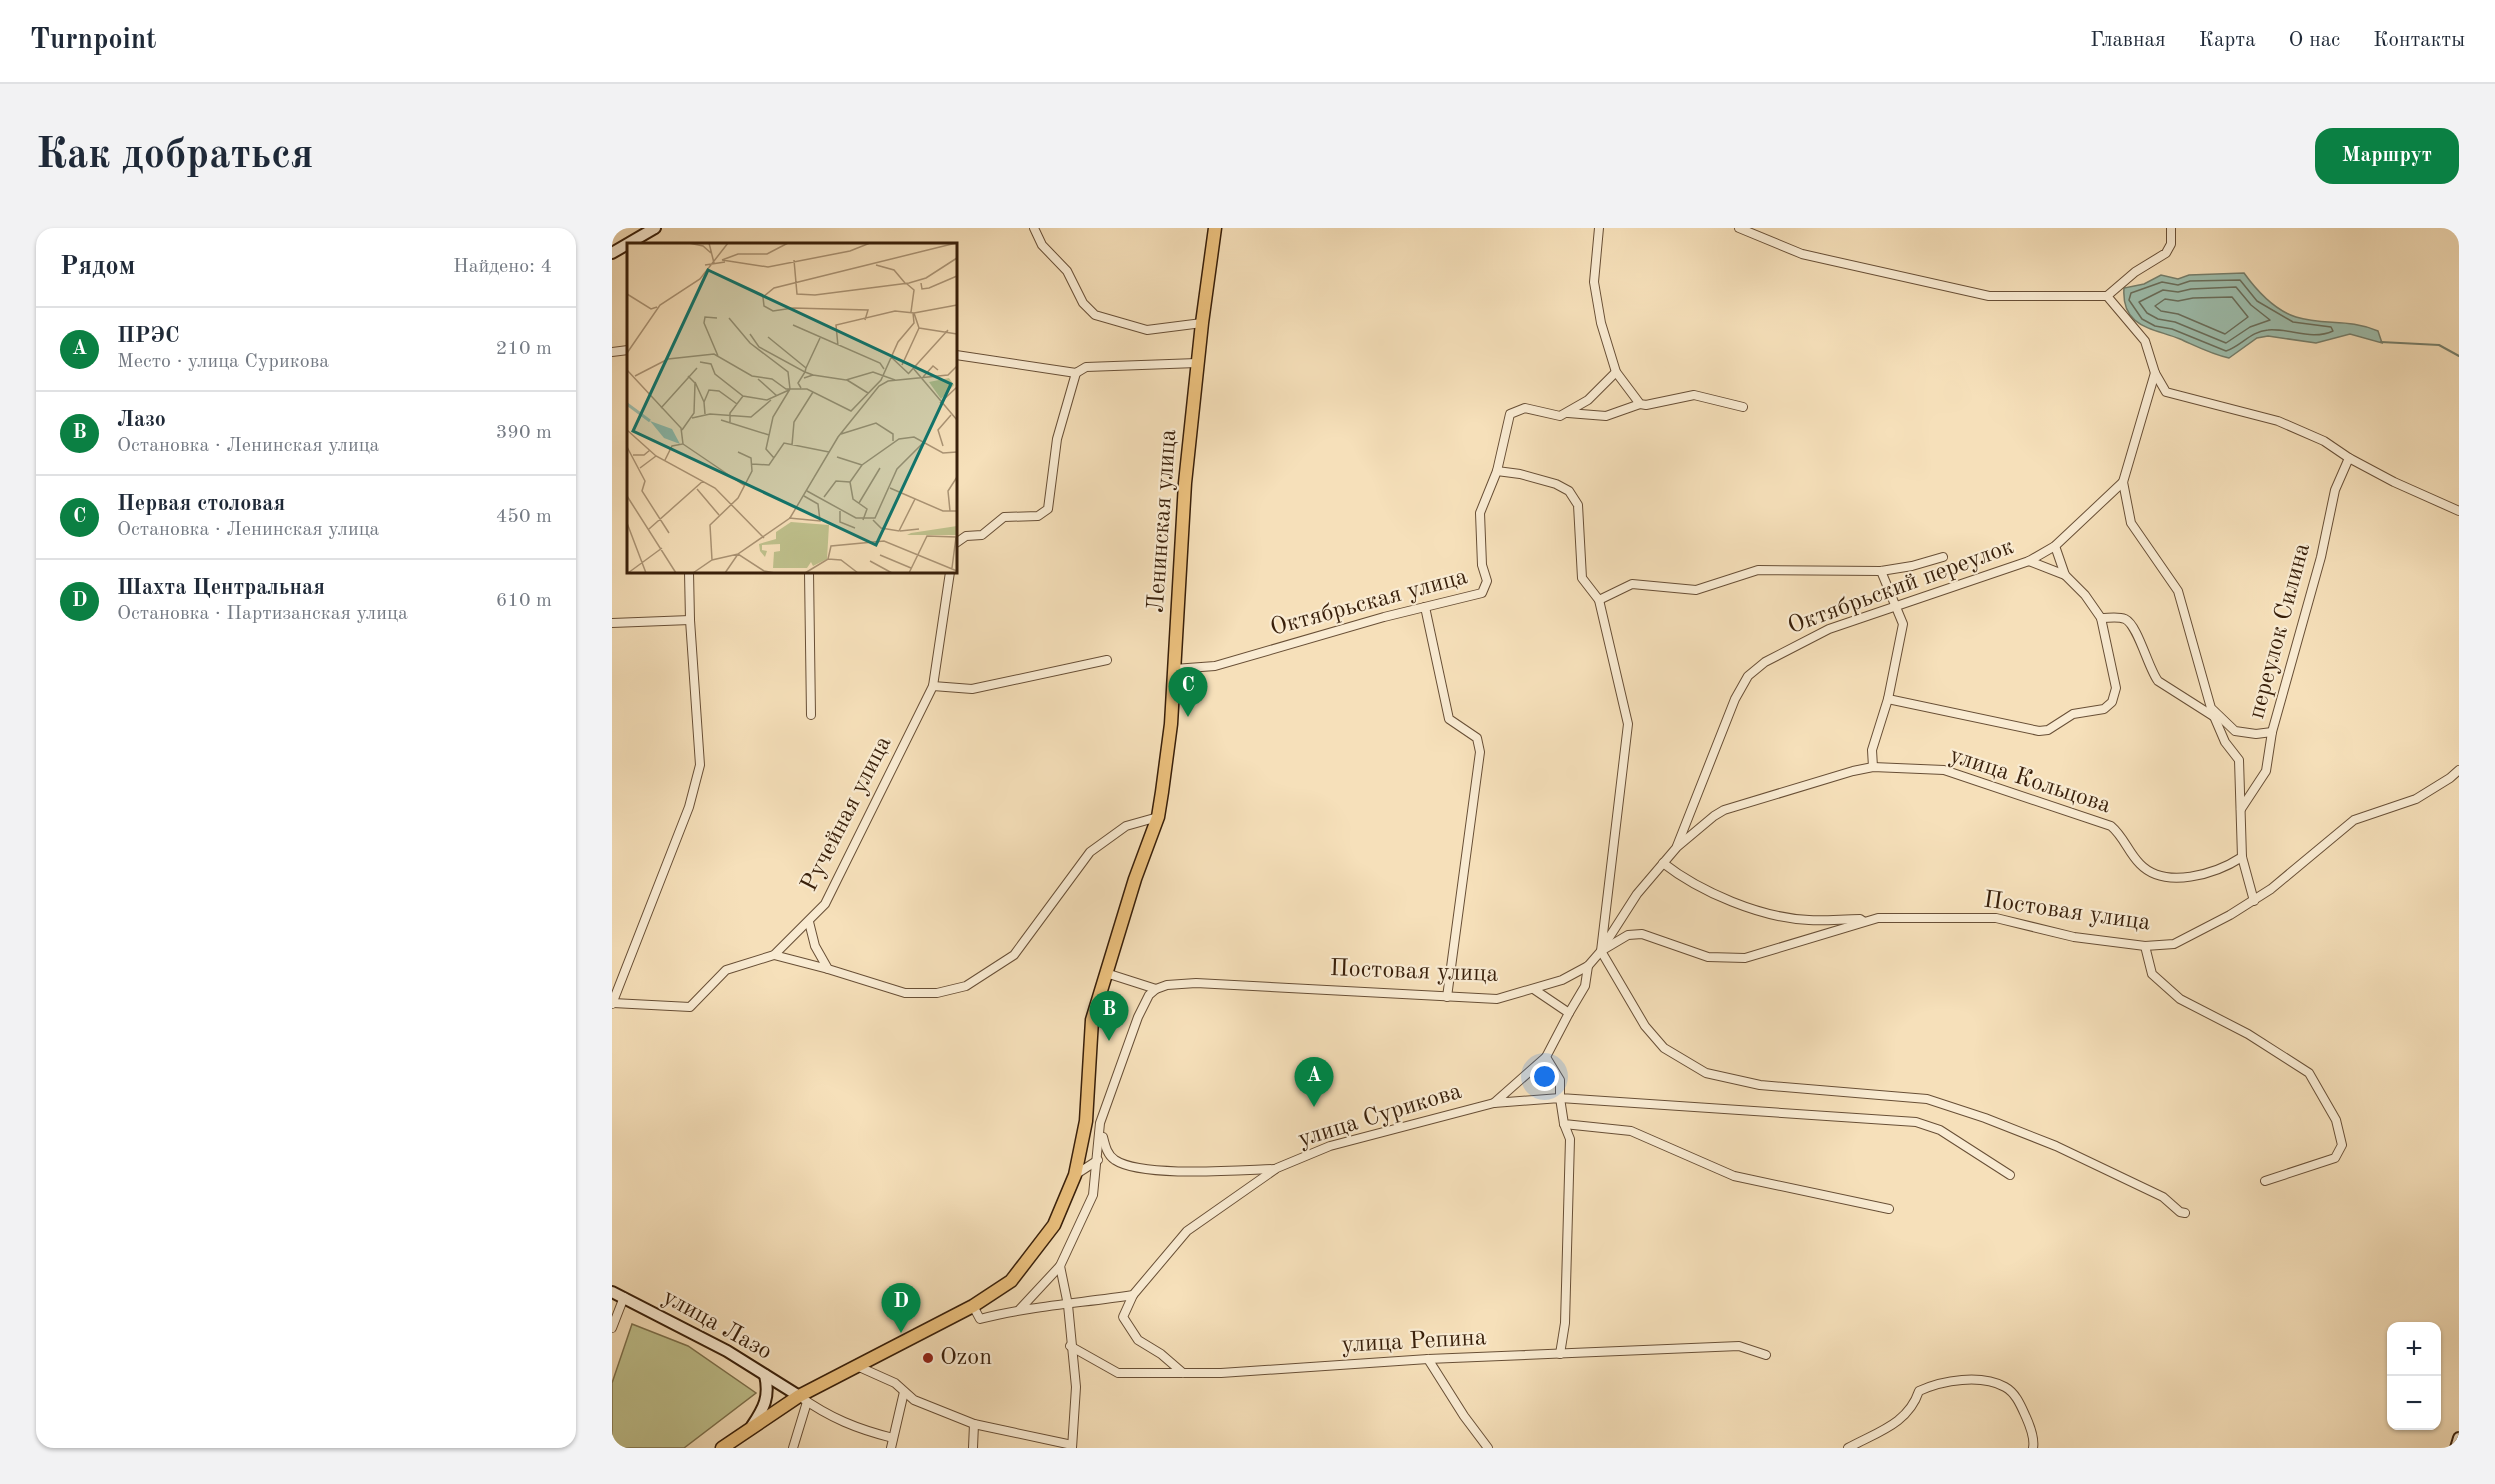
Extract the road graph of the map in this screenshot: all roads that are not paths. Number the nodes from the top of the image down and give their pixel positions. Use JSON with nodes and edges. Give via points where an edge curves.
{"nodes":[{"id":1,"x":655,"y":228,"type":"edge"},
{"id":2,"x":1034,"y":228,"type":"edge"},
{"id":3,"x":1215,"y":228,"type":"edge"},
{"id":4,"x":1599,"y":228,"type":"edge"},
{"id":5,"x":1739,"y":228,"type":"edge"},
{"id":6,"x":2171,"y":228,"type":"edge"},
{"id":7,"x":1754,"y":231,"type":"edge"},
{"id":8,"x":629,"y":243,"type":"edge"},
{"id":9,"x":627,"y":244,"type":"edge"},
{"id":10,"x":612,"y":253,"type":"edge"},
{"id":11,"x":2107,"y":296,"type":"junction"},
{"id":12,"x":1202,"y":323,"type":"junction"},
{"id":13,"x":627,"y":350,"type":"edge"},
{"id":14,"x":612,"y":352,"type":"edge"},
{"id":15,"x":957,"y":355,"type":"edge"},
{"id":16,"x":1197,"y":363,"type":"junction"},
{"id":17,"x":1616,"y":372,"type":"junction"},
{"id":18,"x":1076,"y":373,"type":"junction"},
{"id":19,"x":2155,"y":373,"type":"junction"},
{"id":20,"x":1640,"y":404,"type":"junction"},
{"id":21,"x":1743,"y":407,"type":"dead end"},
{"id":22,"x":1568,"y":413,"type":"junction"},
{"id":23,"x":2349,"y":458,"type":"junction"},
{"id":24,"x":1497,"y":471,"type":"junction"},
{"id":25,"x":2123,"y":482,"type":"junction"},
{"id":26,"x":2459,"y":511,"type":"edge"},
{"id":27,"x":957,"y":542,"type":"edge"},
{"id":28,"x":2055,"y":546,"type":"junction"},
{"id":29,"x":1943,"y":557,"type":"dead end"},
{"id":30,"x":2029,"y":561,"type":"junction"},
{"id":31,"x":1881,"y":571,"type":"junction"},
{"id":32,"x":690,"y":573,"type":"edge"},
{"id":33,"x":809,"y":573,"type":"edge"},
{"id":34,"x":950,"y":573,"type":"edge"},
{"id":35,"x":2065,"y":574,"type":"junction"},
{"id":36,"x":1599,"y":600,"type":"junction"},
{"id":37,"x":1425,"y":607,"type":"junction"},
{"id":38,"x":1899,"y":608,"type":"junction"},
{"id":39,"x":2102,"y":618,"type":"junction"},
{"id":40,"x":690,"y":620,"type":"junction"},
{"id":41,"x":612,"y":623,"type":"edge"},
{"id":42,"x":1107,"y":660,"type":"dead end"},
{"id":43,"x":1174,"y":669,"type":"junction"},
{"id":44,"x":933,"y":686,"type":"junction"},
{"id":45,"x":1888,"y":699,"type":"junction"},
{"id":46,"x":2212,"y":712,"type":"junction"},
{"id":47,"x":811,"y":715,"type":"dead end"},
{"id":48,"x":2272,"y":732,"type":"junction"},
{"id":49,"x":1873,"y":767,"type":"junction"},
{"id":50,"x":2459,"y":770,"type":"edge"},
{"id":51,"x":2241,"y":809,"type":"junction"},
{"id":52,"x":1158,"y":817,"type":"junction"},
{"id":53,"x":1677,"y":847,"type":"junction"},
{"id":54,"x":2242,"y":857,"type":"junction"},
{"id":55,"x":1663,"y":863,"type":"junction"},
{"id":56,"x":2254,"y":901,"type":"junction"},
{"id":57,"x":809,"y":922,"type":"junction"},
{"id":58,"x":1864,"y":922,"type":"junction"},
{"id":59,"x":2145,"y":946,"type":"junction"},
{"id":60,"x":1600,"y":951,"type":"junction"},
{"id":61,"x":774,"y":955,"type":"junction"},
{"id":62,"x":1588,"y":966,"type":"junction"},
{"id":63,"x":828,"y":969,"type":"junction"},
{"id":64,"x":1106,"y":973,"type":"junction"},
{"id":65,"x":1156,"y":989,"type":"junction"},
{"id":66,"x":1535,"y":990,"type":"junction"},
{"id":67,"x":1447,"y":998,"type":"junction"},
{"id":68,"x":613,"y":1004,"type":"edge"},
{"id":69,"x":1569,"y":1013,"type":"junction"},
{"id":70,"x":1546,"y":1057,"type":"junction"},
{"id":71,"x":1560,"y":1098,"type":"junction"},
{"id":72,"x":1494,"y":1102,"type":"junction"},
{"id":73,"x":1086,"y":1121,"type":"junction"},
{"id":74,"x":1100,"y":1123,"type":"junction"},
{"id":75,"x":1564,"y":1124,"type":"junction"},
{"id":76,"x":1098,"y":1160,"type":"junction"},
{"id":77,"x":1277,"y":1168,"type":"junction"},
{"id":78,"x":1075,"y":1175,"type":"junction"},
{"id":79,"x":2010,"y":1175,"type":"dead end"},
{"id":80,"x":2265,"y":1181,"type":"dead end"},
{"id":81,"x":1889,"y":1209,"type":"dead end"},
{"id":82,"x":2185,"y":1213,"type":"dead end"},
{"id":83,"x":1060,"y":1266,"type":"junction"},
{"id":84,"x":612,"y":1292,"type":"edge"},
{"id":85,"x":1133,"y":1295,"type":"junction"},
{"id":86,"x":624,"y":1297,"type":"junction"},
{"id":87,"x":1068,"y":1305,"type":"junction"},
{"id":88,"x":973,"y":1306,"type":"junction"},
{"id":89,"x":1020,"y":1309,"type":"junction"},
{"id":90,"x":612,"y":1329,"type":"edge"},
{"id":91,"x":1070,"y":1346,"type":"junction"},
{"id":92,"x":1560,"y":1354,"type":"junction"},
{"id":93,"x":1766,"y":1355,"type":"dead end"},
{"id":94,"x":1428,"y":1359,"type":"junction"},
{"id":95,"x":856,"y":1365,"type":"junction"},
{"id":96,"x":1183,"y":1373,"type":"junction"},
{"id":97,"x":765,"y":1375,"type":"junction"},
{"id":98,"x":904,"y":1392,"type":"junction"},
{"id":99,"x":803,"y":1399,"type":"junction"},
{"id":100,"x":974,"y":1424,"type":"junction"},
{"id":101,"x":752,"y":1426,"type":"junction"},
{"id":102,"x":893,"y":1438,"type":"junction"},
{"id":103,"x":2459,"y":1438,"type":"edge"},
{"id":104,"x":2034,"y":1446,"type":"edge"},
{"id":105,"x":1072,"y":1447,"type":"edge"},
{"id":106,"x":722,"y":1448,"type":"edge"},
{"id":107,"x":793,"y":1448,"type":"edge"},
{"id":108,"x":891,"y":1448,"type":"edge"},
{"id":109,"x":973,"y":1448,"type":"edge"},
{"id":110,"x":1488,"y":1448,"type":"edge"},
{"id":111,"x":1848,"y":1448,"type":"edge"},
{"id":112,"x":2456,"y":1448,"type":"edge"}],
"edges":[{"from":1,"to":8,"type":"street"},
{"from":2,"to":12,"type":"street","via":[[1042,245],[1067,271],[1083,303],[1095,315],[1147,330]]},
{"from":3,"to":12,"type":"main road","name":"Ленинская улица"},
{"from":4,"to":17,"type":"street","via":[[1594,282]]},
{"from":5,"to":7,"type":"street"},
{"from":6,"to":11,"type":"street","via":[[2171,244],[2166,254],[2135,272]]},
{"from":7,"to":11,"type":"street","via":[[1802,254],[1989,296]]},
{"from":9,"to":10,"type":"street"},
{"from":11,"to":19,"type":"street","via":[[2145,341]]},
{"from":12,"to":16,"type":"main road","name":"Ленинская улица"},
{"from":13,"to":14,"type":"street"},
{"from":15,"to":18,"type":"street"},
{"from":16,"to":18,"type":"street","via":[[1086,367]]},
{"from":16,"to":43,"type":"main road","name":"Ленинская улица"},
{"from":17,"to":20,"type":"street"},
{"from":17,"to":22,"type":"street","via":[[1588,400]]},
{"from":18,"to":27,"type":"street","via":[[1055,448],[1048,509],[1038,516],[1004,517],[982,535],[966,536]]},
{"from":19,"to":23,"type":"street","via":[[2172,395],[2278,421],[2324,441]]},
{"from":19,"to":25,"type":"street"},
{"from":20,"to":21,"type":"street","via":[[1694,395]]},
{"from":20,"to":22,"type":"street","via":[[1606,416]]},
{"from":22,"to":24,"type":"street","name":"Октябрьская улица","via":[[1560,416],[1525,408],[1510,414]]},
{"from":23,"to":26,"type":"street"},
{"from":23,"to":48,"type":"street","name":"переулок Силина","via":[[2335,490],[2321,557]]},
{"from":24,"to":36,"type":"street","via":[[1556,484],[1575,497],[1582,578]]},
{"from":24,"to":37,"type":"street","name":"Октябрьская улица","via":[[1480,513],[1485,589]]},
{"from":25,"to":28,"type":"street","name":"Октябрьский переулок"},
{"from":25,"to":46,"type":"street","via":[[2131,523],[2178,591]]},
{"from":28,"to":30,"type":"street","name":"Октябрьский переулок"},
{"from":28,"to":35,"type":"street"},
{"from":29,"to":31,"type":"street"},
{"from":30,"to":35,"type":"street"},
{"from":30,"to":38,"type":"street","name":"Октябрьский переулок"},
{"from":31,"to":36,"type":"street","via":[[1758,570],[1696,590],[1632,584]]},
{"from":31,"to":38,"type":"street"},
{"from":32,"to":40,"type":"street"},
{"from":33,"to":47,"type":"street"},
{"from":34,"to":44,"type":"street","name":"Ручейная улица"},
{"from":35,"to":39,"type":"street"},
{"from":36,"to":60,"type":"street","via":[[1628,724]]},
{"from":37,"to":43,"type":"street","name":"Октябрьская улица","via":[[1215,666]]},
{"from":37,"to":67,"type":"street","via":[[1449,719],[1477,738],[1480,752]]},
{"from":38,"to":45,"type":"street","via":[[1904,624]]},
{"from":38,"to":53,"type":"street","name":"Октябрьский переулок","via":[[1829,629],[1765,662],[1748,676],[1735,699]]},
{"from":39,"to":45,"type":"street","via":[[2116,688],[2112,702],[2104,709],[2073,714],[2048,730],[2039,731]]},
{"from":39,"to":46,"type":"street","via":[[2121,618],[2131,623],[2158,681]]},
{"from":40,"to":41,"type":"street"},
{"from":40,"to":68,"type":"street","via":[[700,765],[689,807]]},
{"from":42,"to":44,"type":"street","via":[[972,689]]},
{"from":43,"to":52,"type":"main road","name":"Ленинская улица"},
{"from":44,"to":57,"type":"street","name":"Ручейная улица","via":[[825,904]]},
{"from":45,"to":49,"type":"street","via":[[1872,750]]},
{"from":46,"to":48,"type":"street","via":[[2235,731]]},
{"from":46,"to":51,"type":"street","via":[[2225,742],[2240,760]]},
{"from":48,"to":51,"type":"street","name":"переулок Силина","via":[[2266,771]]},
{"from":49,"to":53,"type":"street","name":"улица Кольцова","via":[[1724,810]]},
{"from":49,"to":54,"type":"street","name":"улица Кольцова","via":[[1944,770],[2111,826],[2121,834],[2141,866],[2165,875],[2202,876]]},
{"from":50,"to":56,"type":"street","name":"Постовая улица","via":[[2416,799],[2354,820],[2291,875]]},
{"from":51,"to":54,"type":"street"},
{"from":52,"to":63,"type":"street","via":[[1126,826],[1090,852],[1014,955],[966,986],[937,993],[905,993]]},
{"from":52,"to":64,"type":"main road","name":"Ленинская улица"},
{"from":53,"to":55,"type":"street","name":"улица Кольцова"},
{"from":54,"to":56,"type":"street"},
{"from":55,"to":58,"type":"street","name":"Постовая улица","via":[[1686,881],[1766,912],[1807,920]]},
{"from":55,"to":60,"type":"street","name":"улица Кольцова","via":[[1637,894]]},
{"from":56,"to":59,"type":"street","name":"Постовая улица","via":[[2174,944]]},
{"from":57,"to":61,"type":"street","name":"Ручейная улица"},
{"from":57,"to":63,"type":"street","via":[[814,946]]},
{"from":58,"to":59,"type":"street","name":"Постовая улица","via":[[1878,918],[1996,918],[2074,937]]},
{"from":58,"to":60,"type":"street","name":"Постовая улица","via":[[1745,958],[1707,957],[1642,934],[1628,935]]},
{"from":59,"to":80,"type":"street","via":[[2156,980],[2180,999],[2304,1068],[2331,1109],[2341,1152],[2335,1158]]},
{"from":60,"to":62,"type":"street","name":"Постовая улица"},
{"from":60,"to":82,"type":"street","via":[[1645,1026],[1664,1048],[1707,1073],[1760,1085],[1927,1099],[2056,1146],[2163,1197]]},
{"from":61,"to":63,"type":"street"},
{"from":61,"to":68,"type":"street","name":"Ручейная улица","via":[[726,970],[690,1006]]},
{"from":62,"to":66,"type":"street","name":"Постовая улица"},
{"from":62,"to":69,"type":"street","via":[[1585,986]]},
{"from":64,"to":65,"type":"street"},
{"from":64,"to":73,"type":"main road","name":"Ленинская улица","via":[[1092,1020]]},
{"from":65,"to":67,"type":"street","name":"Постовая улица","via":[[1196,983]]},
{"from":65,"to":74,"type":"street","via":[[1138,1017]]},
{"from":66,"to":67,"type":"street","name":"Постовая улица","via":[[1497,999]]},
{"from":66,"to":69,"type":"street"},
{"from":69,"to":70,"type":"street"},
{"from":70,"to":71,"type":"street","via":[[1560,1080]]},
{"from":70,"to":72,"type":"street"},
{"from":71,"to":72,"type":"street"},
{"from":71,"to":75,"type":"street"},
{"from":71,"to":79,"type":"street","via":[[1916,1122],[1940,1130]]},
{"from":72,"to":77,"type":"street","name":"улица Сурикова","via":[[1330,1146]]},
{"from":73,"to":74,"type":"street"},
{"from":73,"to":78,"type":"main road","name":"Ленинская улица"},
{"from":74,"to":76,"type":"street"},
{"from":74,"to":77,"type":"street","name":"улица Сурикова","via":[[1105,1149],[1115,1160],[1135,1166],[1199,1173]]},
{"from":75,"to":81,"type":"street","via":[[1630,1131],[1734,1176]]},
{"from":75,"to":92,"type":"street","via":[[1570,1139]]},
{"from":76,"to":78,"type":"street"},
{"from":76,"to":83,"type":"street","via":[[1093,1195]]},
{"from":77,"to":85,"type":"street","name":"улица Сурикова","via":[[1187,1231]]},
{"from":78,"to":88,"type":"main road","name":"Ленинская улица","via":[[1054,1225],[1011,1281]]},
{"from":83,"to":87,"type":"street"},
{"from":83,"to":89,"type":"street"},
{"from":84,"to":86,"type":"street","name":"улица Лазо"},
{"from":85,"to":87,"type":"street"},
{"from":85,"to":96,"type":"street","via":[[1123,1317],[1138,1340]]},
{"from":86,"to":90,"type":"street"},
{"from":86,"to":97,"type":"street","name":"улица Лазо"},
{"from":87,"to":89,"type":"street"},
{"from":87,"to":91,"type":"street"},
{"from":88,"to":89,"type":"street","via":[[980,1319]]},
{"from":88,"to":95,"type":"main road","name":"Ленинская улица"},
{"from":91,"to":96,"type":"street","name":"улица Репина","via":[[1118,1373]]},
{"from":91,"to":105,"type":"street","via":[[1076,1387]]},
{"from":92,"to":93,"type":"street","name":"улица Репина","via":[[1739,1346]]},
{"from":92,"to":94,"type":"street","name":"улица Репина"},
{"from":94,"to":96,"type":"street","name":"улица Репина"},
{"from":94,"to":110,"type":"street"},
{"from":95,"to":98,"type":"street","via":[[874,1371]]},
{"from":95,"to":99,"type":"main road","name":"Ленинская улица"},
{"from":97,"to":99,"type":"street","name":"улица Лазо"},
{"from":97,"to":101,"type":"street","via":[[765,1406]]},
{"from":98,"to":100,"type":"street","via":[[914,1400]]},
{"from":98,"to":102,"type":"street"},
{"from":99,"to":101,"type":"main road","name":"Ленинская улица"},
{"from":99,"to":102,"type":"street","via":[[825,1414]]},
{"from":99,"to":107,"type":"street"},
{"from":100,"to":105,"type":"street"},
{"from":100,"to":109,"type":"street"},
{"from":101,"to":106,"type":"main road","name":"Ленинская улица"},
{"from":102,"to":108,"type":"street"},
{"from":103,"to":112,"type":"street"},
{"from":104,"to":111,"type":"street","via":[[2018,1399],[2006,1387],[1963,1381],[1919,1391],[1914,1407],[1903,1419]]}]}
